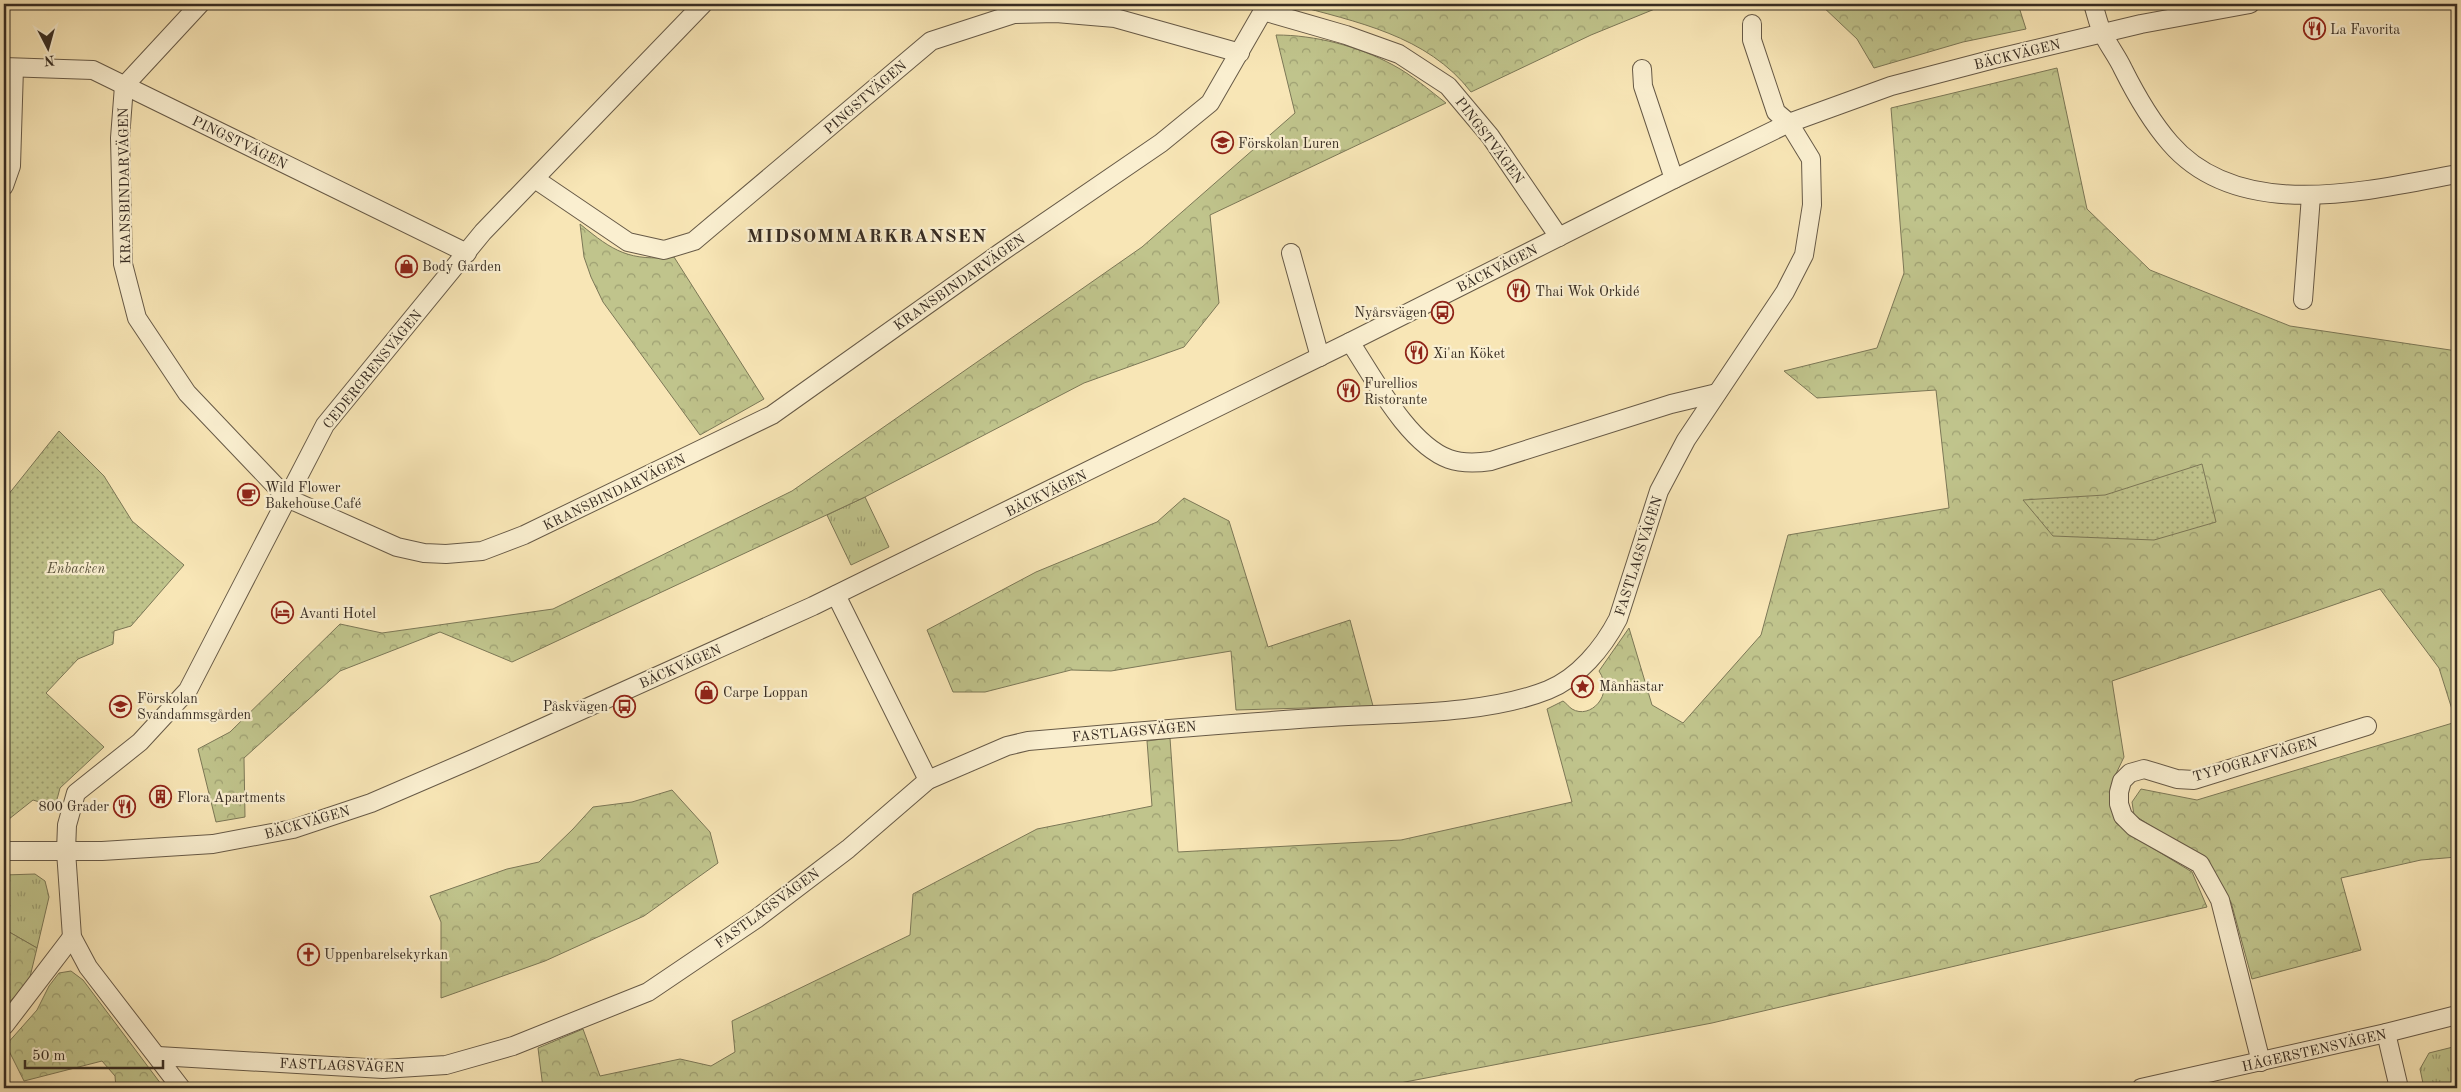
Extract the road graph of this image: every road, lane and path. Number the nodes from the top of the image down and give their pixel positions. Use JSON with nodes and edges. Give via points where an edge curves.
{"nodes":[{"id":1,"x":200,"y":4,"type":"edge"},
{"id":2,"x":703,"y":4,"type":"edge"},
{"id":3,"x":2092,"y":4,"type":"edge"},
{"id":4,"x":2250,"y":4,"type":"edge"},
{"id":5,"x":1264,"y":7,"type":"edge"},
{"id":6,"x":1752,"y":24,"type":"dead end"},
{"id":7,"x":2103,"y":33,"type":"junction"},
{"id":8,"x":1240,"y":53,"type":"junction"},
{"id":9,"x":9,"y":68,"type":"edge"},
{"id":10,"x":1642,"y":69,"type":"dead end"},
{"id":11,"x":124,"y":86,"type":"junction"},
{"id":12,"x":1789,"y":124,"type":"junction"},
{"id":13,"x":2457,"y":174,"type":"edge"},
{"id":14,"x":1674,"y":178,"type":"junction"},
{"id":15,"x":535,"y":179,"type":"junction"},
{"id":16,"x":4,"y":186,"type":"edge"},
{"id":17,"x":2311,"y":196,"type":"junction"},
{"id":18,"x":1559,"y":237,"type":"junction"},
{"id":19,"x":467,"y":253,"type":"junction"},
{"id":20,"x":1291,"y":253,"type":"dead end"},
{"id":21,"x":2303,"y":300,"type":"dead end"},
{"id":22,"x":1350,"y":342,"type":"junction"},
{"id":23,"x":1320,"y":357,"type":"junction"},
{"id":24,"x":1717,"y":393,"type":"junction"},
{"id":25,"x":287,"y":498,"type":"junction"},
{"id":26,"x":836,"y":594,"type":"junction"},
{"id":27,"x":2367,"y":726,"type":"dead end"},
{"id":28,"x":928,"y":780,"type":"junction"},
{"id":29,"x":4,"y":851,"type":"edge"},
{"id":30,"x":66,"y":851,"type":"junction"},
{"id":31,"x":72,"y":937,"type":"junction"},
{"id":32,"x":2457,"y":1015,"type":"edge"},
{"id":33,"x":4,"y":1026,"type":"edge"},
{"id":34,"x":2386,"y":1033,"type":"junction"},
{"id":35,"x":158,"y":1056,"type":"junction"},
{"id":36,"x":2261,"y":1062,"type":"junction"},
{"id":37,"x":181,"y":1088,"type":"edge"},
{"id":38,"x":2141,"y":1088,"type":"edge"},
{"id":39,"x":2399,"y":1088,"type":"edge"}],
"edges":[{"from":1,"to":11,"type":"street"},
{"from":2,"to":15,"type":"street","name":"CEDERGRENSVÄGEN"},
{"from":3,"to":7,"type":"street"},
{"from":4,"to":7,"type":"street","name":"BÄCKVÄGEN"},
{"from":5,"to":8,"type":"street","name":"KRANSBINDARVÄGEN"},
{"from":5,"to":18,"type":"street","name":"PINGSTVÄGEN","via":[[1399,54],[1448,86],[1490,136]]},
{"from":6,"to":12,"type":"street","via":[[1752,40],[1776,112]]},
{"from":7,"to":12,"type":"street","name":"BÄCKVÄGEN","via":[[1890,86]]},
{"from":7,"to":17,"type":"street","via":[[2149,115],[2170,144],[2202,170],[2255,192]]},
{"from":8,"to":15,"type":"street","name":"PINGSTVÄGEN","via":[[1115,18],[1056,13],[1014,14],[931,40],[694,241],[664,250],[628,242]]},
{"from":8,"to":25,"type":"street","name":"KRANSBINDARVÄGEN","via":[[1210,103],[1161,143],[772,415],[524,535],[482,551],[424,553],[397,547]]},
{"from":9,"to":11,"type":"street","name":"PINGSTVÄGEN","via":[[93,70]]},
{"from":9,"to":16,"type":"street","via":[[11,166]]},
{"from":10,"to":14,"type":"street","via":[[1643,86]]},
{"from":11,"to":19,"type":"street","name":"PINGSTVÄGEN"},
{"from":11,"to":25,"type":"street","name":"KRANSBINDARVÄGEN","via":[[120,138],[123,264],[138,318],[187,392]]},
{"from":12,"to":14,"type":"street","name":"BÄCKVÄGEN"},
{"from":12,"to":24,"type":"street","name":"FASTLAGSVÄGEN","via":[[1811,159],[1812,205],[1804,255],[1785,292]]},
{"from":13,"to":17,"type":"street"},
{"from":14,"to":18,"type":"street","name":"BÄCKVÄGEN"},
{"from":15,"to":19,"type":"street","name":"CEDERGRENSVÄGEN"},
{"from":17,"to":21,"type":"street"},
{"from":18,"to":22,"type":"street","name":"BÄCKVÄGEN"},
{"from":19,"to":25,"type":"street","name":"CEDERGRENSVÄGEN","via":[[325,425]]},
{"from":20,"to":23,"type":"street"},
{"from":22,"to":23,"type":"street","name":"BÄCKVÄGEN"},
{"from":22,"to":24,"type":"street","via":[[1409,427],[1430,450],[1472,464]]},
{"from":23,"to":26,"type":"street","name":"BÄCKVÄGEN"},
{"from":24,"to":28,"type":"street","name":"FASTLAGSVÄGEN","via":[[1686,440],[1659,491],[1618,619],[1610,634],[1578,672],[1548,690],[1484,708],[1247,722],[1028,741],[1007,746]]},
{"from":25,"to":30,"type":"street","name":"CEDERGRENSVÄGEN","via":[[188,690],[140,742],[76,794],[67,825]]},
{"from":26,"to":28,"type":"street"},
{"from":26,"to":30,"type":"street","name":"BÄCKVÄGEN","via":[[473,760],[332,817],[293,829],[212,844]]},
{"from":27,"to":36,"type":"street","name":"TYPOGRAFVÄGEN","via":[[2194,780],[2177,779],[2144,769],[2130,773],[2118,792],[2123,816],[2134,827],[2200,864],[2220,900]]},
{"from":28,"to":35,"type":"street","name":"FASTLAGSVÄGEN","via":[[848,849],[756,919],[648,992],[513,1046],[446,1065],[382,1069]]},
{"from":29,"to":30,"type":"street","name":"BÄCKVÄGEN"},
{"from":30,"to":31,"type":"street","name":"CEDERGRENSVÄGEN"},
{"from":31,"to":33,"type":"street"},
{"from":31,"to":35,"type":"street","via":[[88,968]]},
{"from":32,"to":34,"type":"street","name":"HÄGERSTENSVÄGEN"},
{"from":34,"to":36,"type":"street","name":"HÄGERSTENSVÄGEN"},
{"from":34,"to":39,"type":"street"},
{"from":35,"to":37,"type":"street"},
{"from":36,"to":38,"type":"street","name":"HÄGERSTENSVÄGEN"}]}
